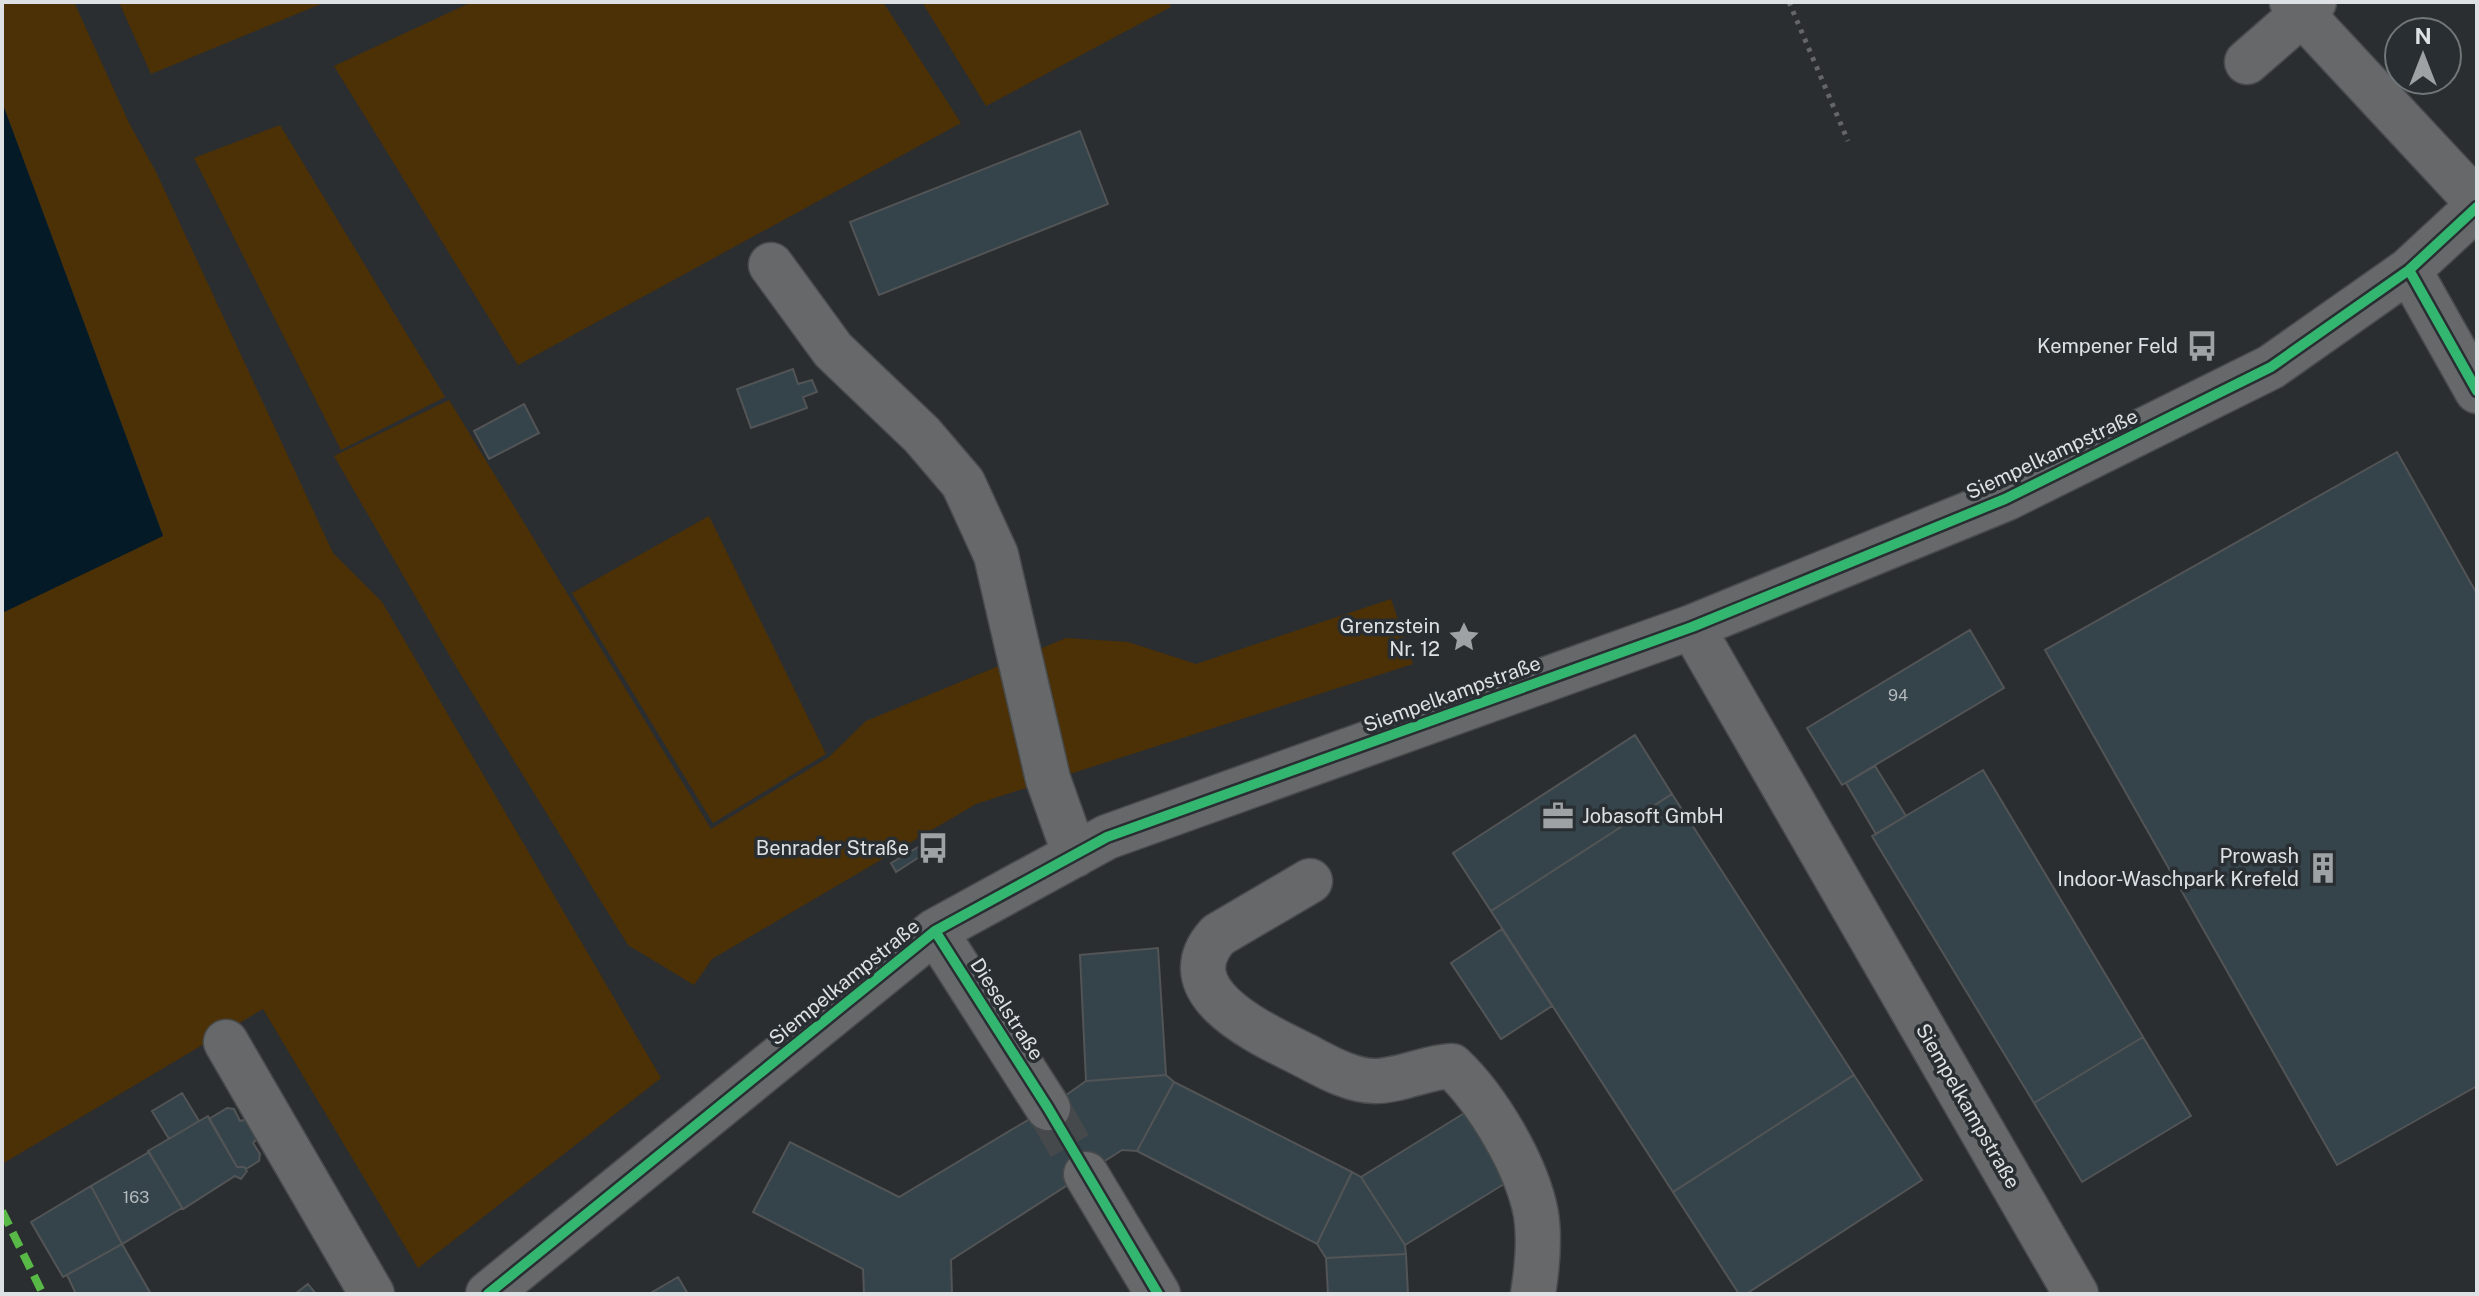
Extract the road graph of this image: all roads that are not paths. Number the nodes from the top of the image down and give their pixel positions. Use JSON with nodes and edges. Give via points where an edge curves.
{"nodes":[{"id":1,"x":2302,"y":6,"type":"edge"},
{"id":2,"x":2247,"y":62,"type":"dead end"},
{"id":3,"x":2477,"y":204,"type":"edge"},
{"id":4,"x":771,"y":265,"type":"dead end"},
{"id":5,"x":2409,"y":270,"type":"junction"},
{"id":6,"x":2477,"y":391,"type":"edge"},
{"id":7,"x":1692,"y":627,"type":"junction"},
{"id":8,"x":1075,"y":855,"type":"junction"},
{"id":9,"x":1310,"y":881,"type":"dead end"},
{"id":10,"x":935,"y":931,"type":"junction"},
{"id":11,"x":226,"y":1042,"type":"dead end"},
{"id":12,"x":1048,"y":1108,"type":"tunnel mouth"},
{"id":13,"x":1086,"y":1174,"type":"tunnel mouth"},
{"id":14,"x":372,"y":1294,"type":"edge"},
{"id":15,"x":488,"y":1294,"type":"edge"},
{"id":16,"x":1158,"y":1294,"type":"edge"},
{"id":17,"x":1533,"y":1294,"type":"edge"},
{"id":18,"x":2076,"y":1294,"type":"edge"}],
"edges":[{"from":1,"to":2,"type":"street"},
{"from":1,"to":3,"type":"street"},
{"from":3,"to":5,"type":"street","name":"Siempelkampstraße"},
{"from":4,"to":8,"type":"street","via":[[833,350],[922,435],[963,483],[996,555],[1048,779]]},
{"from":5,"to":6,"type":"street"},
{"from":5,"to":7,"type":"street","name":"Siempelkampstraße","via":[[2271,367],[2005,499]]},
{"from":7,"to":8,"type":"street","name":"Siempelkampstraße","via":[[1107,837]]},
{"from":7,"to":18,"type":"street","name":"Siempelkampstraße"},
{"from":8,"to":10,"type":"street","name":"Siempelkampstraße"},
{"from":9,"to":17,"type":"street","via":[[1218,935],[1208,947],[1204,966],[1208,988],[1233,1016],[1353,1077],[1374,1081],[1452,1066],[1461,1074],[1521,1166],[1536,1215]]},
{"from":10,"to":12,"type":"street","name":"Dieselstraße"},
{"from":10,"to":15,"type":"street","name":"Siempelkampstraße"},
{"from":11,"to":14,"type":"street"},
{"from":13,"to":16,"type":"street"}]}
